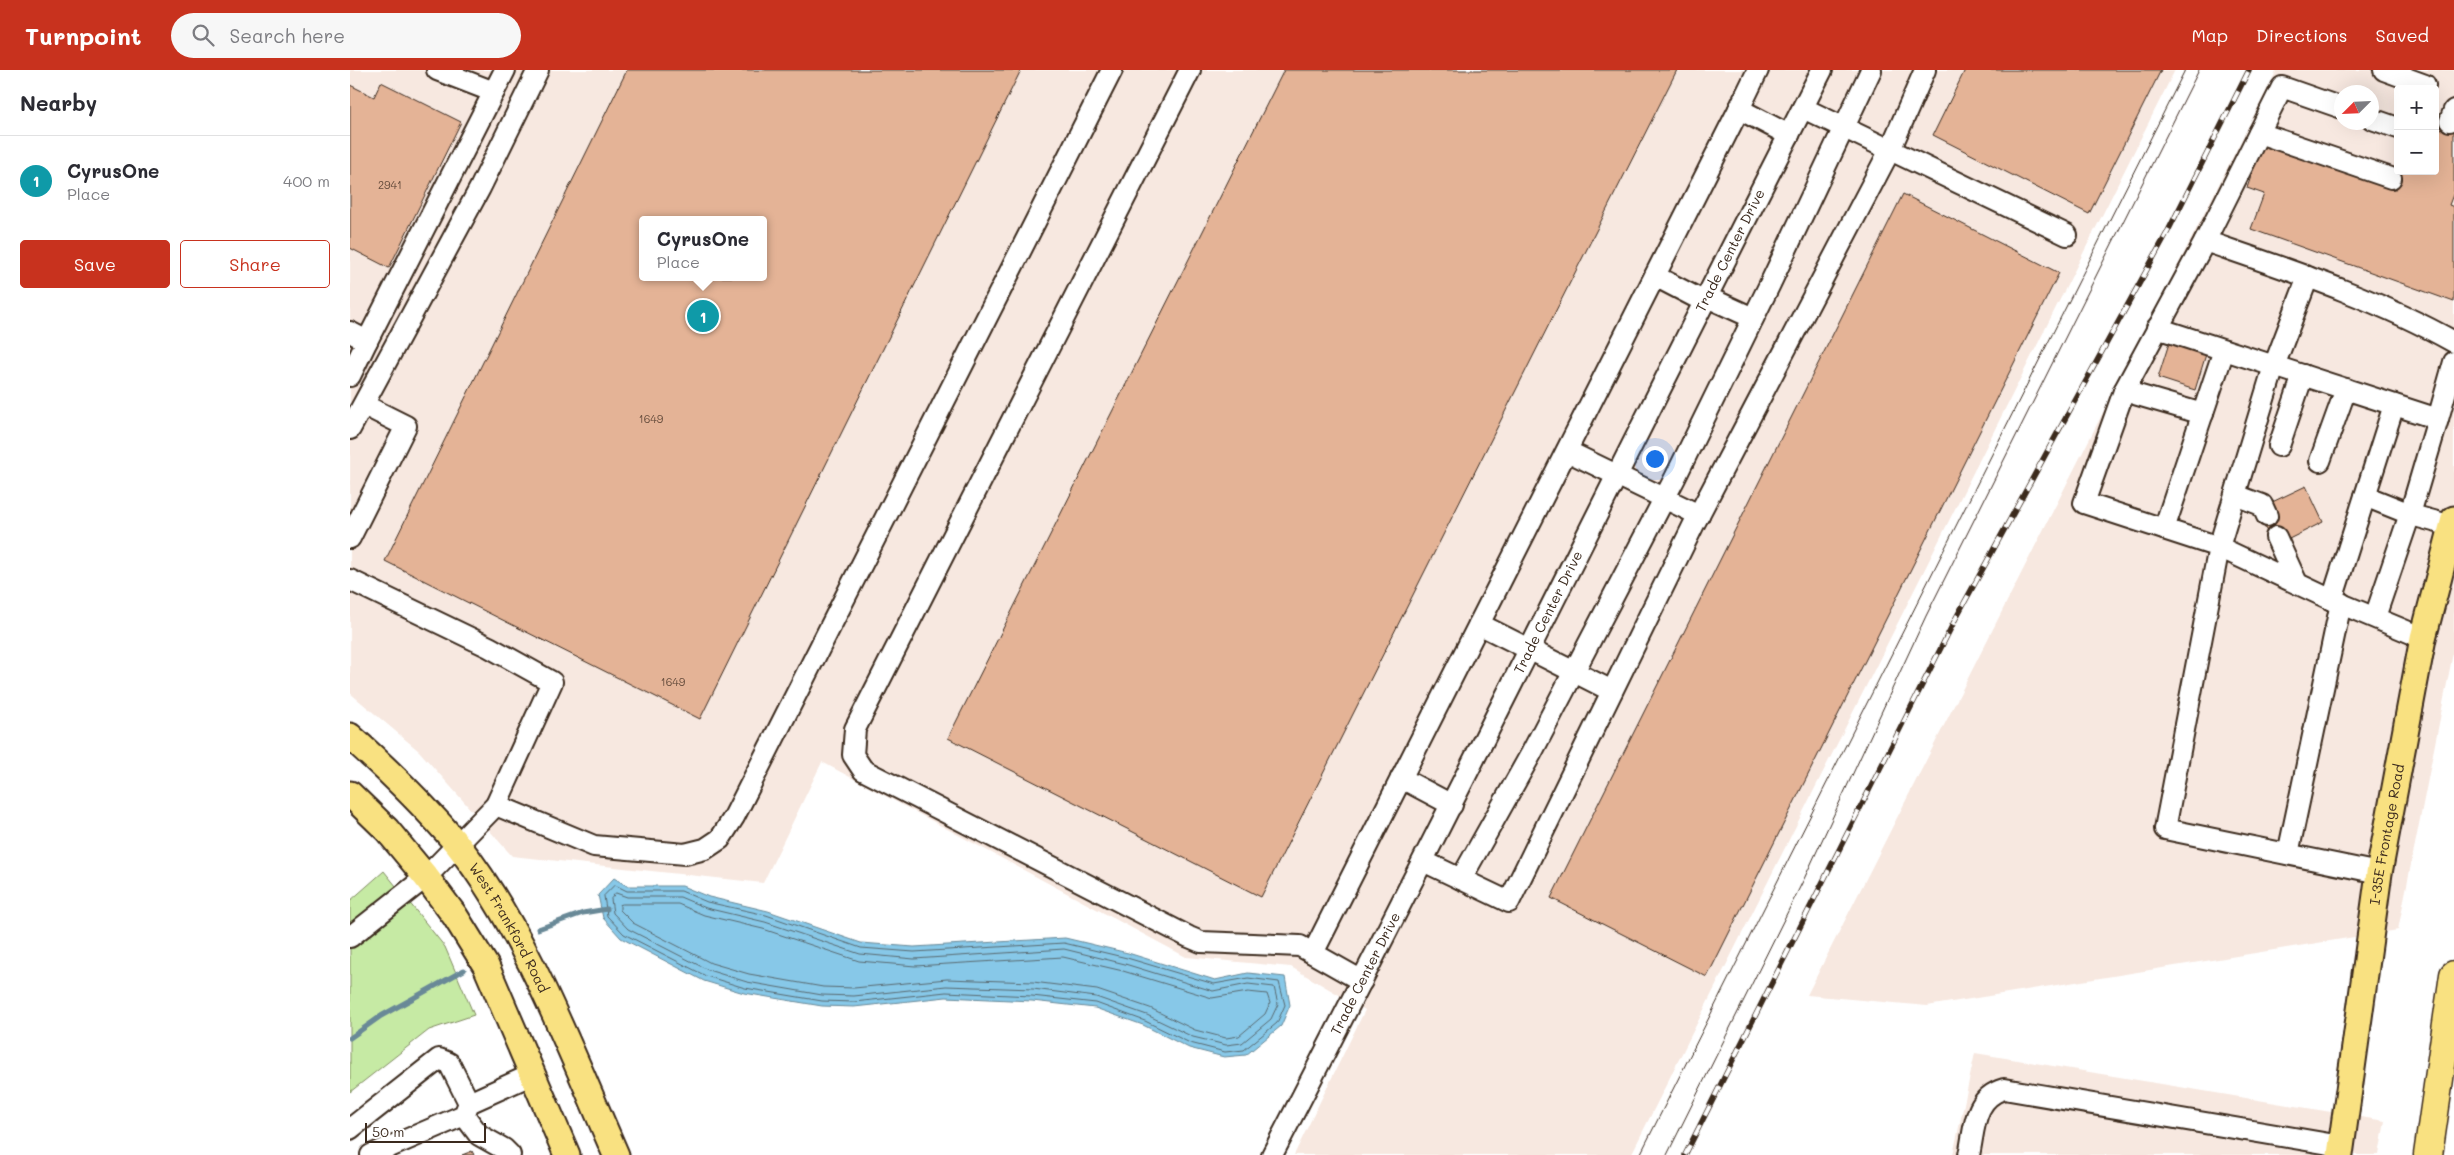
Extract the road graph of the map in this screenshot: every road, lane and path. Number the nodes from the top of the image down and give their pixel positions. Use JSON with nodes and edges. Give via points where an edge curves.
{"nodes":[{"id":1,"x":437,"y":70,"type":"edge"},
{"id":2,"x":505,"y":70,"type":"edge"},
{"id":3,"x":538,"y":70,"type":"edge"},
{"id":4,"x":1112,"y":70,"type":"edge"},
{"id":5,"x":1190,"y":70,"type":"edge"},
{"id":6,"x":1758,"y":70,"type":"edge"},
{"id":7,"x":1822,"y":70,"type":"edge"},
{"id":8,"x":1871,"y":70,"type":"edge"},
{"id":9,"x":1925,"y":70,"type":"edge"},
{"id":10,"x":2384,"y":70,"type":"edge"},
{"id":11,"x":2279,"y":79,"type":"edge"},
{"id":12,"x":2426,"y":81,"type":"edge"},
{"id":13,"x":494,"y":92,"type":"junction"},
{"id":14,"x":2334,"y":104,"type":"edge"},
{"id":15,"x":1803,"y":108,"type":"junction"},
{"id":16,"x":1739,"y":109,"type":"junction"},
{"id":17,"x":2379,"y":121,"type":"edge"},
{"id":18,"x":1842,"y":127,"type":"junction"},
{"id":19,"x":2394,"y":127,"type":"edge"},
{"id":20,"x":2259,"y":133,"type":"junction"},
{"id":21,"x":1789,"y":135,"type":"junction"},
{"id":22,"x":1890,"y":150,"type":"junction"},
{"id":23,"x":2391,"y":178,"type":"dead end"},
{"id":24,"x":2067,"y":235,"type":"dead end"},
{"id":25,"x":2205,"y":241,"type":"junction"},
{"id":26,"x":1655,"y":276,"type":"junction"},
{"id":27,"x":2308,"y":277,"type":"junction"},
{"id":28,"x":1706,"y":299,"type":"junction"},
{"id":29,"x":1753,"y":318,"type":"junction"},
{"id":30,"x":2157,"y":328,"type":"junction"},
{"id":31,"x":359,"y":337,"type":"edge"},
{"id":32,"x":2454,"y":342,"type":"edge"},
{"id":33,"x":2224,"y":350,"type":"junction"},
{"id":34,"x":2454,"y":362,"type":"edge"},
{"id":35,"x":2274,"y":366,"type":"junction"},
{"id":36,"x":350,"y":376,"type":"edge"},
{"id":37,"x":2303,"y":376,"type":"junction"},
{"id":38,"x":2346,"y":390,"type":"junction"},
{"id":39,"x":2124,"y":391,"type":"junction"},
{"id":40,"x":364,"y":405,"type":"junction"},
{"id":41,"x":2394,"y":405,"type":"junction"},
{"id":42,"x":2203,"y":414,"type":"junction"},
{"id":43,"x":2438,"y":419,"type":"junction"},
{"id":44,"x":350,"y":429,"type":"edge"},
{"id":45,"x":2279,"y":446,"type":"dead end"},
{"id":46,"x":1567,"y":451,"type":"junction"},
{"id":47,"x":2320,"y":461,"type":"dead end"},
{"id":48,"x":1615,"y":476,"type":"junction"},
{"id":49,"x":2235,"y":495,"type":"junction"},
{"id":50,"x":2365,"y":496,"type":"junction"},
{"id":51,"x":1664,"y":498,"type":"junction"},
{"id":52,"x":2410,"y":514,"type":"junction"},
{"id":53,"x":1699,"y":515,"type":"junction"},
{"id":54,"x":2267,"y":516,"type":"dead end"},
{"id":55,"x":2453,"y":522,"type":"edge"},
{"id":56,"x":2164,"y":529,"type":"junction"},
{"id":57,"x":2276,"y":536,"type":"dead end"},
{"id":58,"x":350,"y":538,"type":"edge"},
{"id":59,"x":2219,"y":547,"type":"junction"},
{"id":60,"x":350,"y":580,"type":"edge"},
{"id":61,"x":2297,"y":583,"type":"junction"},
{"id":62,"x":2337,"y":601,"type":"junction"},
{"id":63,"x":2375,"y":616,"type":"junction"},
{"id":64,"x":1479,"y":624,"type":"junction"},
{"id":65,"x":2423,"y":638,"type":"junction"},
{"id":66,"x":1530,"y":650,"type":"junction"},
{"id":67,"x":1574,"y":671,"type":"junction"},
{"id":68,"x":1612,"y":691,"type":"junction"},
{"id":69,"x":350,"y":736,"type":"edge"},
{"id":70,"x":1401,"y":778,"type":"junction"},
{"id":71,"x":350,"y":794,"type":"edge"},
{"id":72,"x":496,"y":805,"type":"junction"},
{"id":73,"x":1452,"y":805,"type":"junction"},
{"id":74,"x":458,"y":846,"type":"junction"},
{"id":75,"x":2288,"y":854,"type":"junction"},
{"id":76,"x":1424,"y":861,"type":"junction"},
{"id":77,"x":2379,"y":873,"type":"junction"},
{"id":78,"x":426,"y":877,"type":"junction"},
{"id":79,"x":1462,"y":879,"type":"junction"},
{"id":80,"x":350,"y":937,"type":"edge"},
{"id":81,"x":1313,"y":953,"type":"junction"},
{"id":82,"x":2454,"y":975,"type":"edge"},
{"id":83,"x":1362,"y":981,"type":"junction"},
{"id":84,"x":533,"y":1074,"type":"junction"},
{"id":85,"x":467,"y":1109,"type":"junction"},
{"id":86,"x":350,"y":1128,"type":"edge"},
{"id":87,"x":2302,"y":1147,"type":"edge"},
{"id":88,"x":2340,"y":1150,"type":"edge"},
{"id":89,"x":371,"y":1155,"type":"edge"},
{"id":90,"x":510,"y":1155,"type":"edge"},
{"id":91,"x":567,"y":1155,"type":"edge"},
{"id":92,"x":616,"y":1155,"type":"edge"},
{"id":93,"x":1272,"y":1155,"type":"edge"},
{"id":94,"x":1969,"y":1155,"type":"edge"},
{"id":95,"x":2428,"y":1155,"type":"edge"}],
"edges":[{"from":1,"to":13,"type":"street"},
{"from":2,"to":13,"type":"street"},
{"from":3,"to":40,"type":"street","via":[[480,188]]},
{"from":4,"to":72,"type":"street","via":[[720,839],[705,849],[685,854],[594,846]]},
{"from":5,"to":81,"type":"street","via":[[855,730],[852,748],[862,770],[1189,937],[1201,942],[1300,946]]},
{"from":6,"to":16,"type":"street"},
{"from":7,"to":15,"type":"street","name":"Trade Center Drive"},
{"from":8,"to":18,"type":"street"},
{"from":9,"to":22,"type":"street"},
{"from":10,"to":12,"type":"street"},
{"from":11,"to":14,"type":"street"},
{"from":11,"to":20,"type":"street"},
{"from":13,"to":31,"type":"street"},
{"from":15,"to":18,"type":"street"},
{"from":15,"to":21,"type":"street","name":"Trade Center Drive"},
{"from":16,"to":21,"type":"street"},
{"from":16,"to":26,"type":"street"},
{"from":17,"to":19,"type":"street"},
{"from":18,"to":22,"type":"street"},
{"from":18,"to":29,"type":"street"},
{"from":20,"to":23,"type":"street"},
{"from":20,"to":25,"type":"street"},
{"from":21,"to":28,"type":"street","name":"Trade Center Drive"},
{"from":22,"to":24,"type":"street"},
{"from":22,"to":53,"type":"street"},
{"from":25,"to":27,"type":"street"},
{"from":25,"to":30,"type":"street"},
{"from":26,"to":28,"type":"street"},
{"from":26,"to":46,"type":"street"},
{"from":27,"to":32,"type":"street","via":[[2420,324]]},
{"from":27,"to":35,"type":"street"},
{"from":28,"to":29,"type":"street"},
{"from":28,"to":48,"type":"street","name":"Trade Center Drive"},
{"from":29,"to":51,"type":"street"},
{"from":30,"to":33,"type":"street"},
{"from":30,"to":39,"type":"street"},
{"from":31,"to":36,"type":"street"},
{"from":33,"to":35,"type":"street"},
{"from":33,"to":42,"type":"street"},
{"from":34,"to":43,"type":"street"},
{"from":35,"to":37,"type":"street"},
{"from":35,"to":49,"type":"street"},
{"from":37,"to":38,"type":"street"},
{"from":37,"to":45,"type":"street"},
{"from":38,"to":41,"type":"street"},
{"from":38,"to":47,"type":"street"},
{"from":39,"to":42,"type":"street"},
{"from":39,"to":56,"type":"street","via":[[2084,502]]},
{"from":40,"to":44,"type":"street"},
{"from":40,"to":58,"type":"street","via":[[406,426]]},
{"from":41,"to":43,"type":"street"},
{"from":41,"to":50,"type":"street"},
{"from":42,"to":56,"type":"street"},
{"from":43,"to":52,"type":"street"},
{"from":46,"to":48,"type":"street"},
{"from":46,"to":64,"type":"street"},
{"from":48,"to":51,"type":"street"},
{"from":48,"to":66,"type":"street","name":"Trade Center Drive"},
{"from":49,"to":54,"type":"street","via":[[2262,505]]},
{"from":49,"to":59,"type":"street"},
{"from":50,"to":52,"type":"street"},
{"from":50,"to":62,"type":"street"},
{"from":51,"to":53,"type":"street"},
{"from":51,"to":67,"type":"street"},
{"from":52,"to":55,"type":"street"},
{"from":52,"to":63,"type":"street"},
{"from":53,"to":68,"type":"street"},
{"from":55,"to":65,"type":"main road","name":"I-35E Frontage Road"},
{"from":56,"to":59,"type":"street"},
{"from":57,"to":61,"type":"street"},
{"from":59,"to":61,"type":"street"},
{"from":59,"to":75,"type":"street","via":[[2165,829]]},
{"from":60,"to":72,"type":"street","via":[[489,647],[552,682]]},
{"from":61,"to":62,"type":"street"},
{"from":62,"to":63,"type":"street"},
{"from":62,"to":75,"type":"street"},
{"from":63,"to":65,"type":"street"},
{"from":64,"to":66,"type":"street"},
{"from":64,"to":70,"type":"street"},
{"from":65,"to":77,"type":"main road","name":"I-35E Frontage Road"},
{"from":66,"to":67,"type":"street"},
{"from":66,"to":73,"type":"street","name":"Trade Center Drive"},
{"from":67,"to":68,"type":"street"},
{"from":67,"to":79,"type":"street"},
{"from":68,"to":79,"type":"street","via":[[1509,902]]},
{"from":69,"to":74,"type":"main road","name":"West Frankford Road","via":[[422,803]]},
{"from":70,"to":73,"type":"street"},
{"from":70,"to":81,"type":"street"},
{"from":71,"to":78,"type":"main road","via":[[387,830]]},
{"from":72,"to":74,"type":"street"},
{"from":73,"to":76,"type":"street","name":"Trade Center Drive"},
{"from":74,"to":78,"type":"street"},
{"from":74,"to":92,"type":"main road","name":"West Frankford Road","via":[[510,925],[536,975]]},
{"from":75,"to":77,"type":"street"},
{"from":76,"to":79,"type":"street"},
{"from":76,"to":83,"type":"street","name":"Trade Center Drive"},
{"from":77,"to":88,"type":"main road","name":"I-35E Frontage Road"},
{"from":78,"to":80,"type":"street"},
{"from":78,"to":84,"type":"main road","via":[[486,966]]},
{"from":81,"to":83,"type":"street"},
{"from":82,"to":95,"type":"highway"},
{"from":83,"to":93,"type":"street","name":"Trade Center Drive"},
{"from":84,"to":85,"type":"street"},
{"from":84,"to":91,"type":"main road"},
{"from":85,"to":86,"type":"street","via":[[449,1063],[439,1059]]},
{"from":85,"to":89,"type":"street"},
{"from":85,"to":90,"type":"street","via":[[479,1135]]},
{"from":87,"to":88,"type":"street"},
{"from":87,"to":94,"type":"street","via":[[2004,1089],[1986,1097],[1979,1105]]}]}
